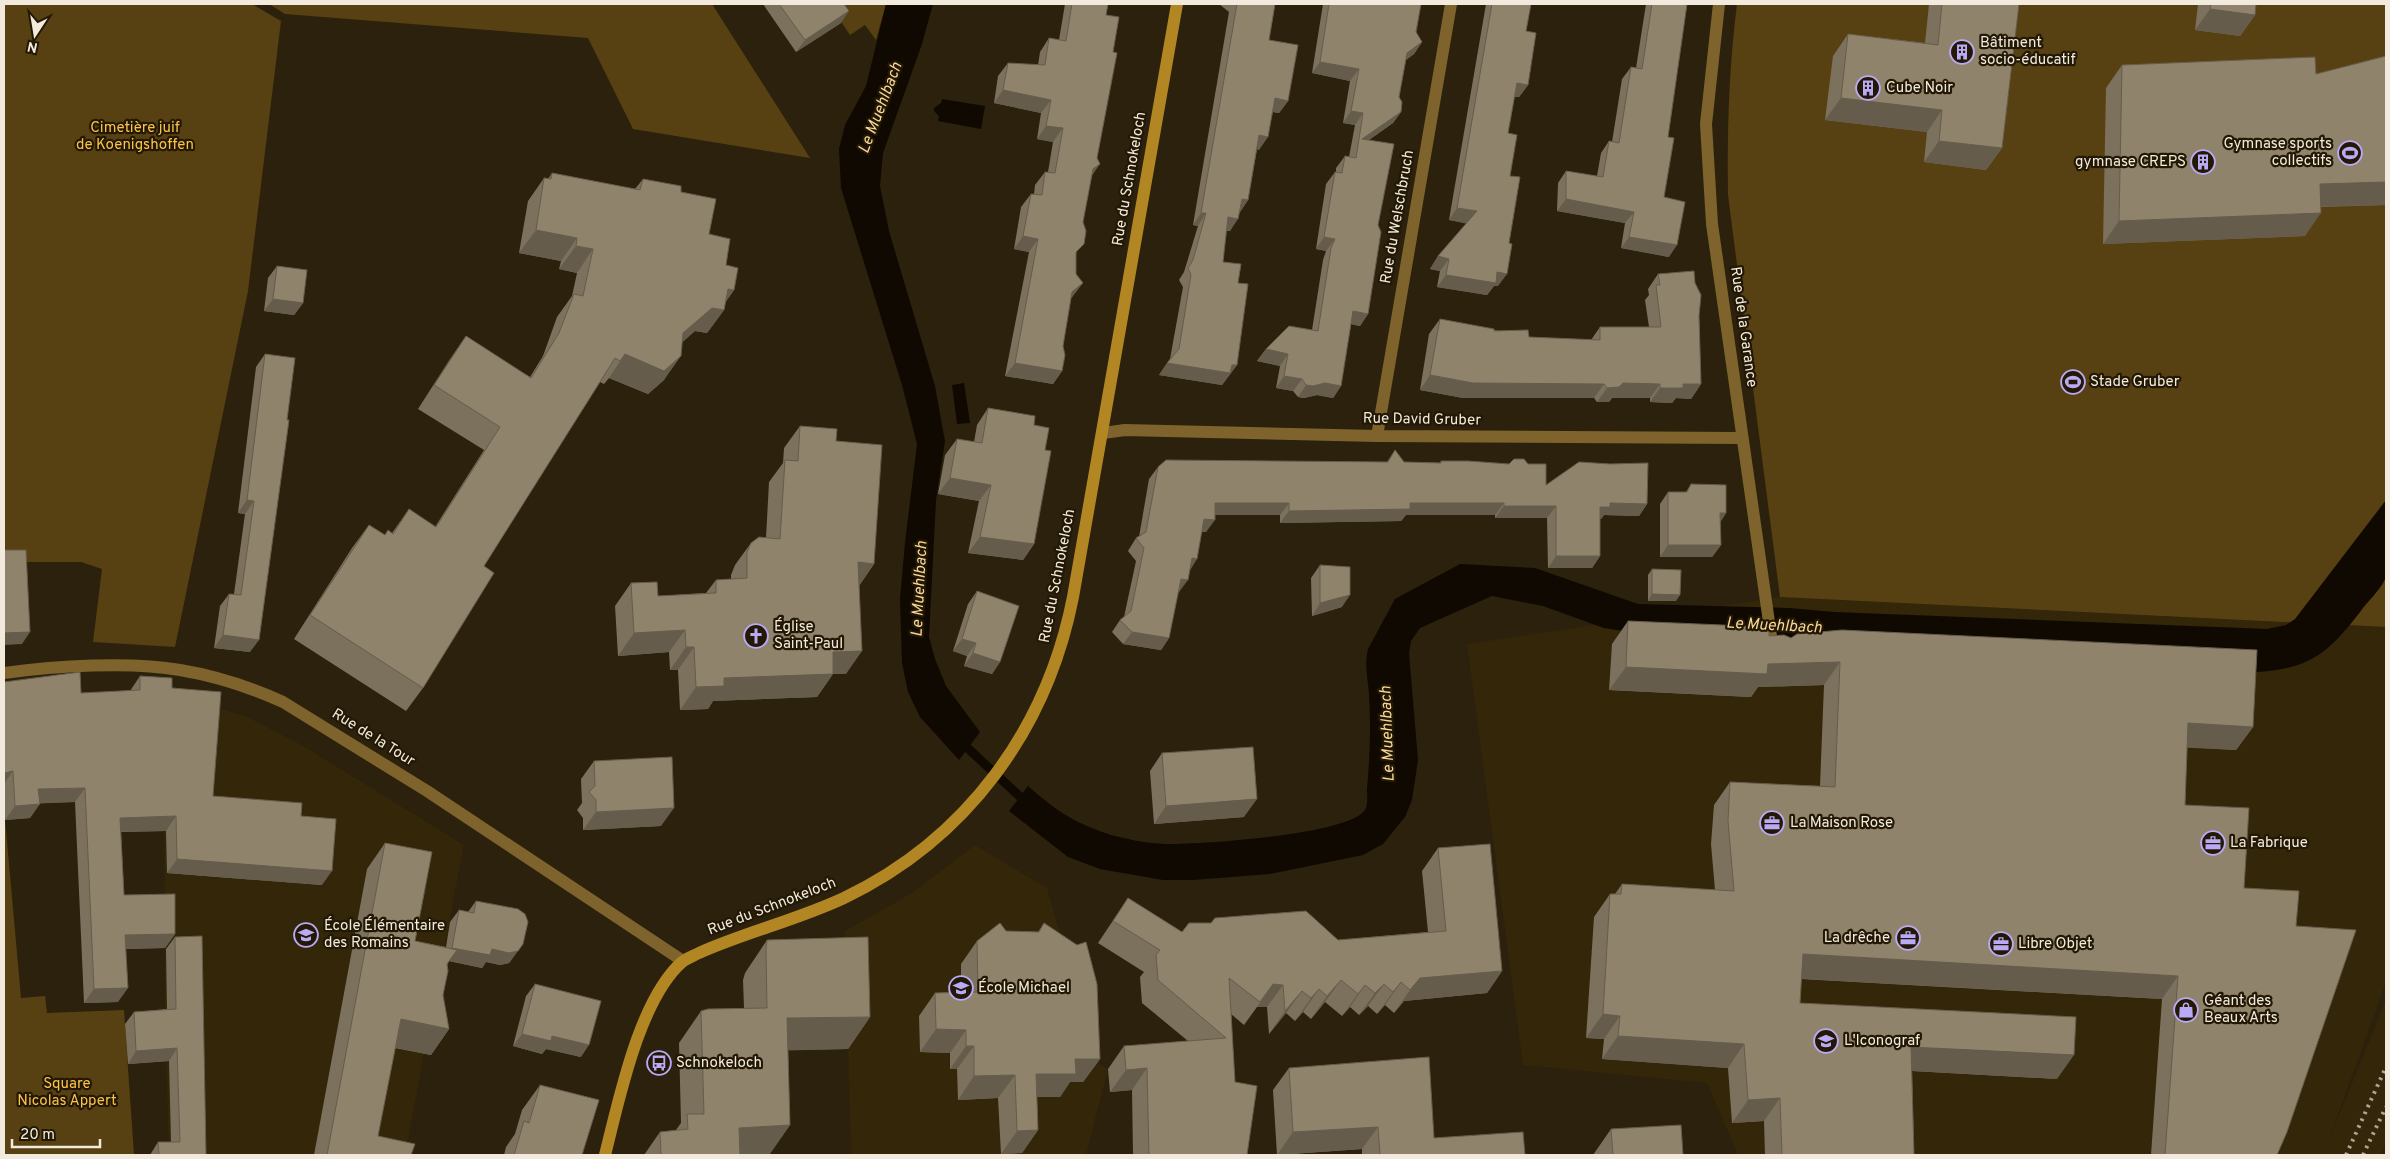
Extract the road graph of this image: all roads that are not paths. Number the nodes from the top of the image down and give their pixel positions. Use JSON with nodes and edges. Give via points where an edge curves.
{"nodes":[{"id":1,"x":1177,"y":4,"type":"edge"},
{"id":2,"x":1451,"y":4,"type":"edge"},
{"id":3,"x":1719,"y":4,"type":"edge"},
{"id":4,"x":1103,"y":432,"type":"junction"},
{"id":5,"x":1377,"y":436,"type":"junction"},
{"id":6,"x":1741,"y":438,"type":"junction"},
{"id":7,"x":1774,"y":653,"type":"edge"},
{"id":8,"x":4,"y":673,"type":"edge"},
{"id":9,"x":683,"y":961,"type":"junction"},
{"id":10,"x":605,"y":1155,"type":"edge"}],
"edges":[{"from":1,"to":4,"type":"street","name":"Rue du Schnokeloch"},
{"from":2,"to":5,"type":"street","name":"Rue du Welschbruch"},
{"from":3,"to":6,"type":"street","name":"Rue de la Garance","via":[[1706,124],[1712,224]]},
{"from":4,"to":5,"type":"street","name":"Rue David Gruber"},
{"from":4,"to":9,"type":"street","name":"Rue du Schnokeloch","via":[[1061,647],[1041,700],[1003,766],[977,798],[910,858],[868,885],[813,911]]},
{"from":5,"to":6,"type":"street","name":"Rue David Gruber"},
{"from":6,"to":7,"type":"street","name":"Rue de la Garance"},
{"from":8,"to":9,"type":"street","name":"Rue de la Tour","via":[[86,667],[179,670],[265,694],[394,770]]},
{"from":9,"to":10,"type":"street","name":"Rue du Schnokeloch","via":[[669,976],[649,1008]]}]}
